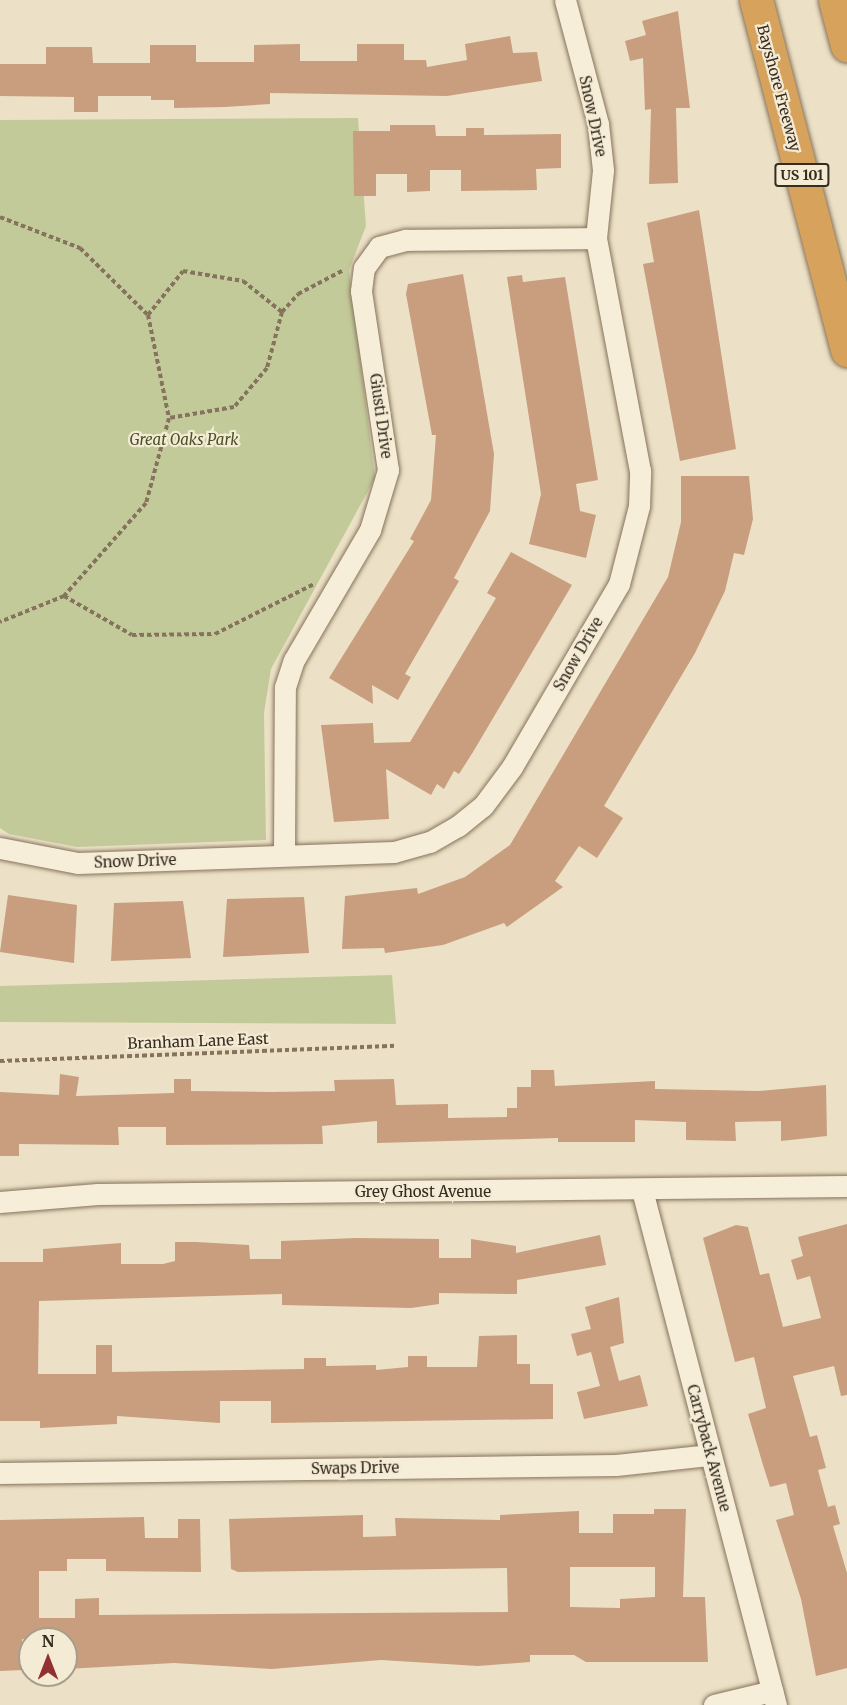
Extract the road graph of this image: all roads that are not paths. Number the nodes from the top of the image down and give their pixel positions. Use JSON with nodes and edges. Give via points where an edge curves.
{"nodes":[{"id":1,"x":565,"y":0,"type":"edge"},
{"id":2,"x":756,"y":0,"type":"edge"},
{"id":3,"x":835,"y":0,"type":"edge"},
{"id":4,"x":847,"y":45,"type":"edge"},
{"id":5,"x":596,"y":238,"type":"junction"},
{"id":6,"x":847,"y":350,"type":"edge"},
{"id":7,"x":0,"y":848,"type":"edge"},
{"id":8,"x":284,"y":855,"type":"junction"},
{"id":9,"x":847,"y":1186,"type":"edge"},
{"id":10,"x":642,"y":1190,"type":"junction"},
{"id":11,"x":0,"y":1202,"type":"edge"},
{"id":12,"x":711,"y":1455,"type":"junction"},
{"id":13,"x":0,"y":1473,"type":"edge"},
{"id":14,"x":774,"y":1698,"type":"edge"},
{"id":15,"x":714,"y":1705,"type":"edge"}],
"edges":[{"from":1,"to":5,"type":"street","name":"Snow Drive","via":[[598,124],[603,170]]},
{"from":2,"to":6,"type":"highway","name":"Bayshore Freeway","number":"US 101"},
{"from":3,"to":4,"type":"highway"},
{"from":5,"to":8,"type":"street","name":"Snow Drive","via":[[640,471],[631,550],[619,584],[483,806],[430,842],[394,852]]},
{"from":5,"to":8,"type":"street","name":"Giusti Drive","via":[[406,240],[379,247],[364,268],[361,291],[388,470],[370,530],[294,660],[285,687]]},
{"from":7,"to":8,"type":"street","name":"Snow Drive","via":[[78,863]]},
{"from":9,"to":10,"type":"street","name":"Grey Ghost Avenue"},
{"from":10,"to":11,"type":"street","name":"Grey Ghost Avenue","via":[[98,1194]]},
{"from":10,"to":12,"type":"street","name":"Carryback Avenue"},
{"from":12,"to":13,"type":"street","name":"Swaps Drive","via":[[616,1465]]},
{"from":12,"to":14,"type":"street","name":"Carryback Avenue"},
{"from":14,"to":15,"type":"street"}]}
